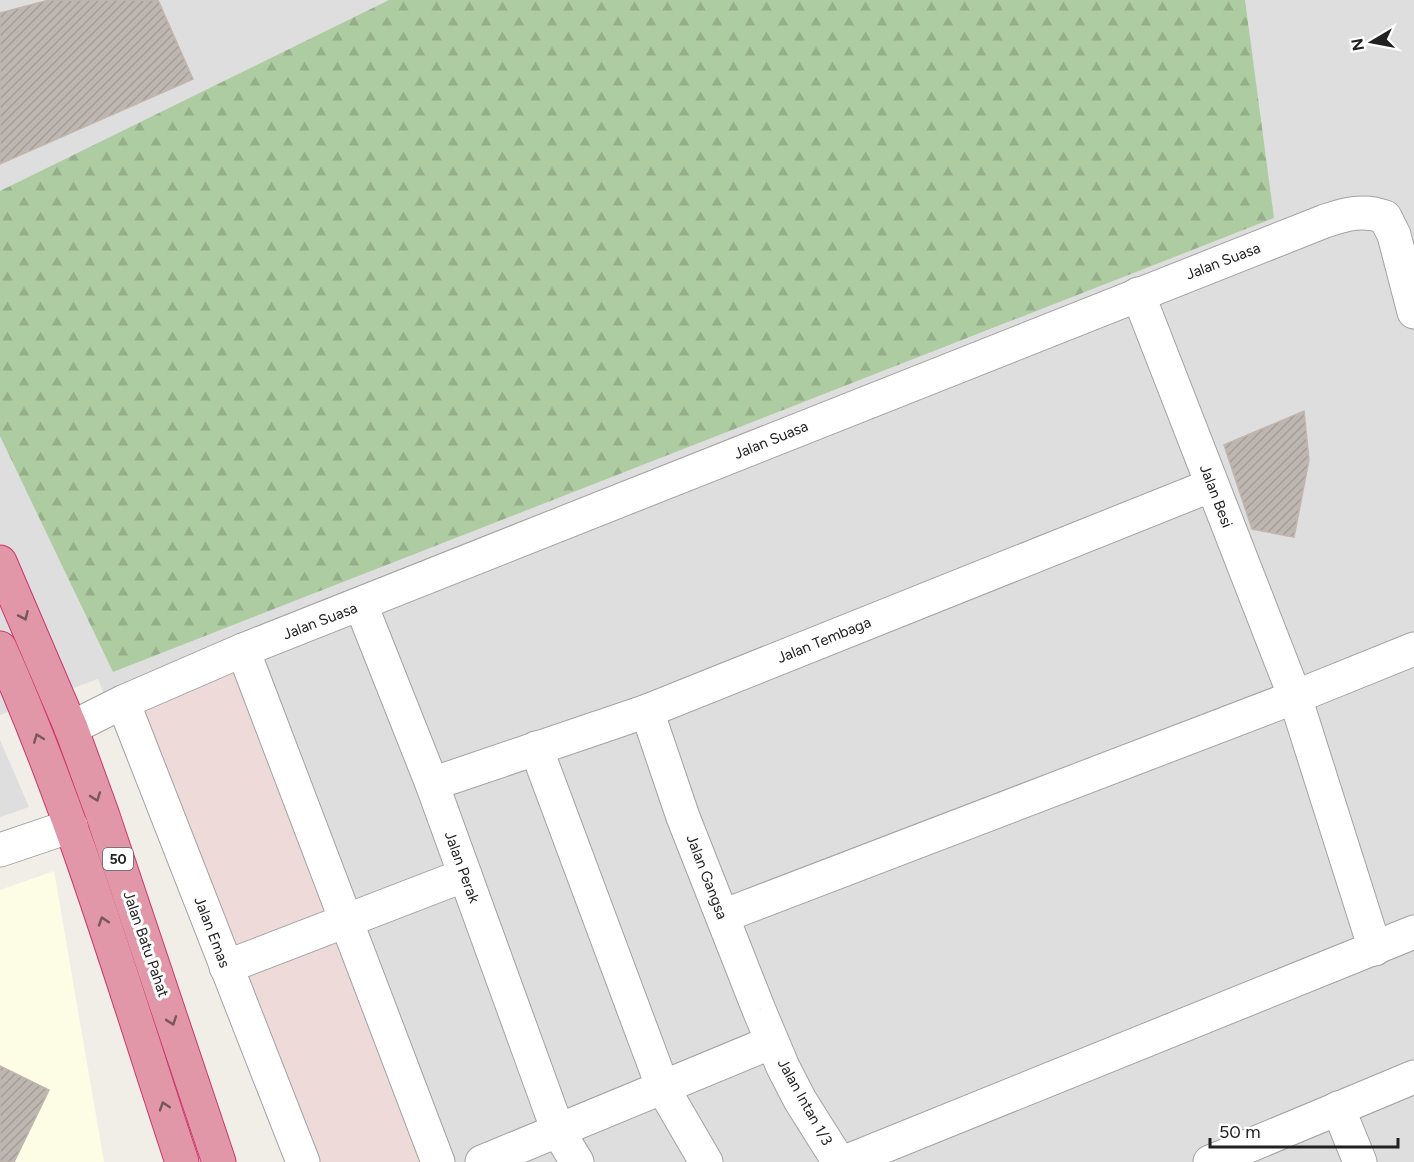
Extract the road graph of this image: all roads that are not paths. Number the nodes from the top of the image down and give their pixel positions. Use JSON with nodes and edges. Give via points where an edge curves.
{"nodes":[{"id":1,"x":1138,"y":294,"type":"junction"},
{"id":2,"x":1414,"y":312,"type":"edge"},
{"id":3,"x":1212,"y":485,"type":"junction"},
{"id":4,"x":0,"y":562,"type":"edge"},
{"id":5,"x":361,"y":605,"type":"junction"},
{"id":6,"x":0,"y":648,"type":"edge"},
{"id":7,"x":1414,"y":649,"type":"edge"},
{"id":8,"x":243,"y":650,"type":"junction"},
{"id":9,"x":1295,"y":697,"type":"junction"},
{"id":10,"x":123,"y":702,"type":"junction"},
{"id":11,"x":647,"y":711,"type":"junction"},
{"id":12,"x":71,"y":728,"type":"junction"},
{"id":13,"x":536,"y":748,"type":"junction"},
{"id":14,"x":432,"y":784,"type":"junction"},
{"id":15,"x":71,"y":826,"type":"junction"},
{"id":16,"x":0,"y":850,"type":"edge"},
{"id":17,"x":465,"y":874,"type":"junction"},
{"id":18,"x":723,"y":916,"type":"junction"},
{"id":19,"x":347,"y":921,"type":"junction"},
{"id":20,"x":1414,"y":932,"type":"edge"},
{"id":21,"x":1375,"y":949,"type":"junction"},
{"id":22,"x":226,"y":967,"type":"junction"},
{"id":23,"x":772,"y":1042,"type":"junction"},
{"id":24,"x":1414,"y":1077,"type":"edge"},
{"id":25,"x":663,"y":1089,"type":"junction"},
{"id":26,"x":1338,"y":1108,"type":"junction"},
{"id":27,"x":558,"y":1131,"type":"junction"},
{"id":28,"x":182,"y":1162,"type":"edge"},
{"id":29,"x":219,"y":1162,"type":"edge"},
{"id":30,"x":303,"y":1162,"type":"edge"},
{"id":31,"x":438,"y":1162,"type":"edge"},
{"id":32,"x":482,"y":1162,"type":"edge"},
{"id":33,"x":577,"y":1162,"type":"edge"},
{"id":34,"x":706,"y":1162,"type":"edge"},
{"id":35,"x":839,"y":1162,"type":"edge"},
{"id":36,"x":846,"y":1162,"type":"edge"},
{"id":37,"x":1210,"y":1162,"type":"edge"},
{"id":38,"x":1360,"y":1162,"type":"edge"}],
"edges":[{"from":1,"to":2,"type":"street","name":"Jalan Suasa","via":[[1325,221],[1372,212],[1385,217],[1390,225]]},
{"from":1,"to":3,"type":"street","name":"Jalan Besi"},
{"from":1,"to":5,"type":"street","name":"Jalan Suasa"},
{"from":3,"to":9,"type":"street","name":"Jalan Besi"},
{"from":3,"to":11,"type":"street","name":"Jalan Tembaga"},
{"from":4,"to":12,"type":"highway","name":"Jalan Batu Pahat","number":"50","one_way":true},
{"from":5,"to":8,"type":"street","name":"Jalan Suasa"},
{"from":5,"to":14,"type":"street","name":"Jalan Perak"},
{"from":15,"to":6,"type":"highway","number":"50","one_way":true},
{"from":7,"to":9,"type":"street"},
{"from":8,"to":10,"type":"street","name":"Jalan Suasa"},
{"from":8,"to":19,"type":"street"},
{"from":9,"to":18,"type":"street"},
{"from":9,"to":21,"type":"street","name":"Jalan Besi"},
{"from":10,"to":12,"type":"street","name":"Jalan Suasa"},
{"from":10,"to":22,"type":"street","name":"Jalan Emas"},
{"from":11,"to":13,"type":"street","name":"Jalan Tembaga"},
{"from":11,"to":18,"type":"street","name":"Jalan Gangsa","via":[[683,817]]},
{"from":12,"to":29,"type":"highway","name":"Jalan Batu Pahat","number":"50","one_way":true},
{"from":13,"to":14,"type":"street","name":"Jalan Tembaga"},
{"from":13,"to":25,"type":"street"},
{"from":14,"to":17,"type":"street","name":"Jalan Perak"},
{"from":15,"to":16,"type":"street"},
{"from":28,"to":15,"type":"highway","number":"50","one_way":true},
{"from":17,"to":19,"type":"street"},
{"from":17,"to":27,"type":"street","name":"Jalan Perak"},
{"from":18,"to":23,"type":"street","name":"Jalan Gangsa"},
{"from":19,"to":22,"type":"street"},
{"from":19,"to":31,"type":"street"},
{"from":20,"to":21,"type":"street"},
{"from":21,"to":36,"type":"street"},
{"from":22,"to":30,"type":"street","name":"Jalan Emas"},
{"from":23,"to":25,"type":"street"},
{"from":23,"to":35,"type":"street","name":"Jalan Intan 1/3","via":[[800,1100]]},
{"from":24,"to":26,"type":"street"},
{"from":25,"to":27,"type":"street"},
{"from":25,"to":34,"type":"street"},
{"from":26,"to":37,"type":"street"},
{"from":26,"to":38,"type":"street"},
{"from":27,"to":32,"type":"street"},
{"from":27,"to":33,"type":"street","name":"Jalan Perak"}]}
